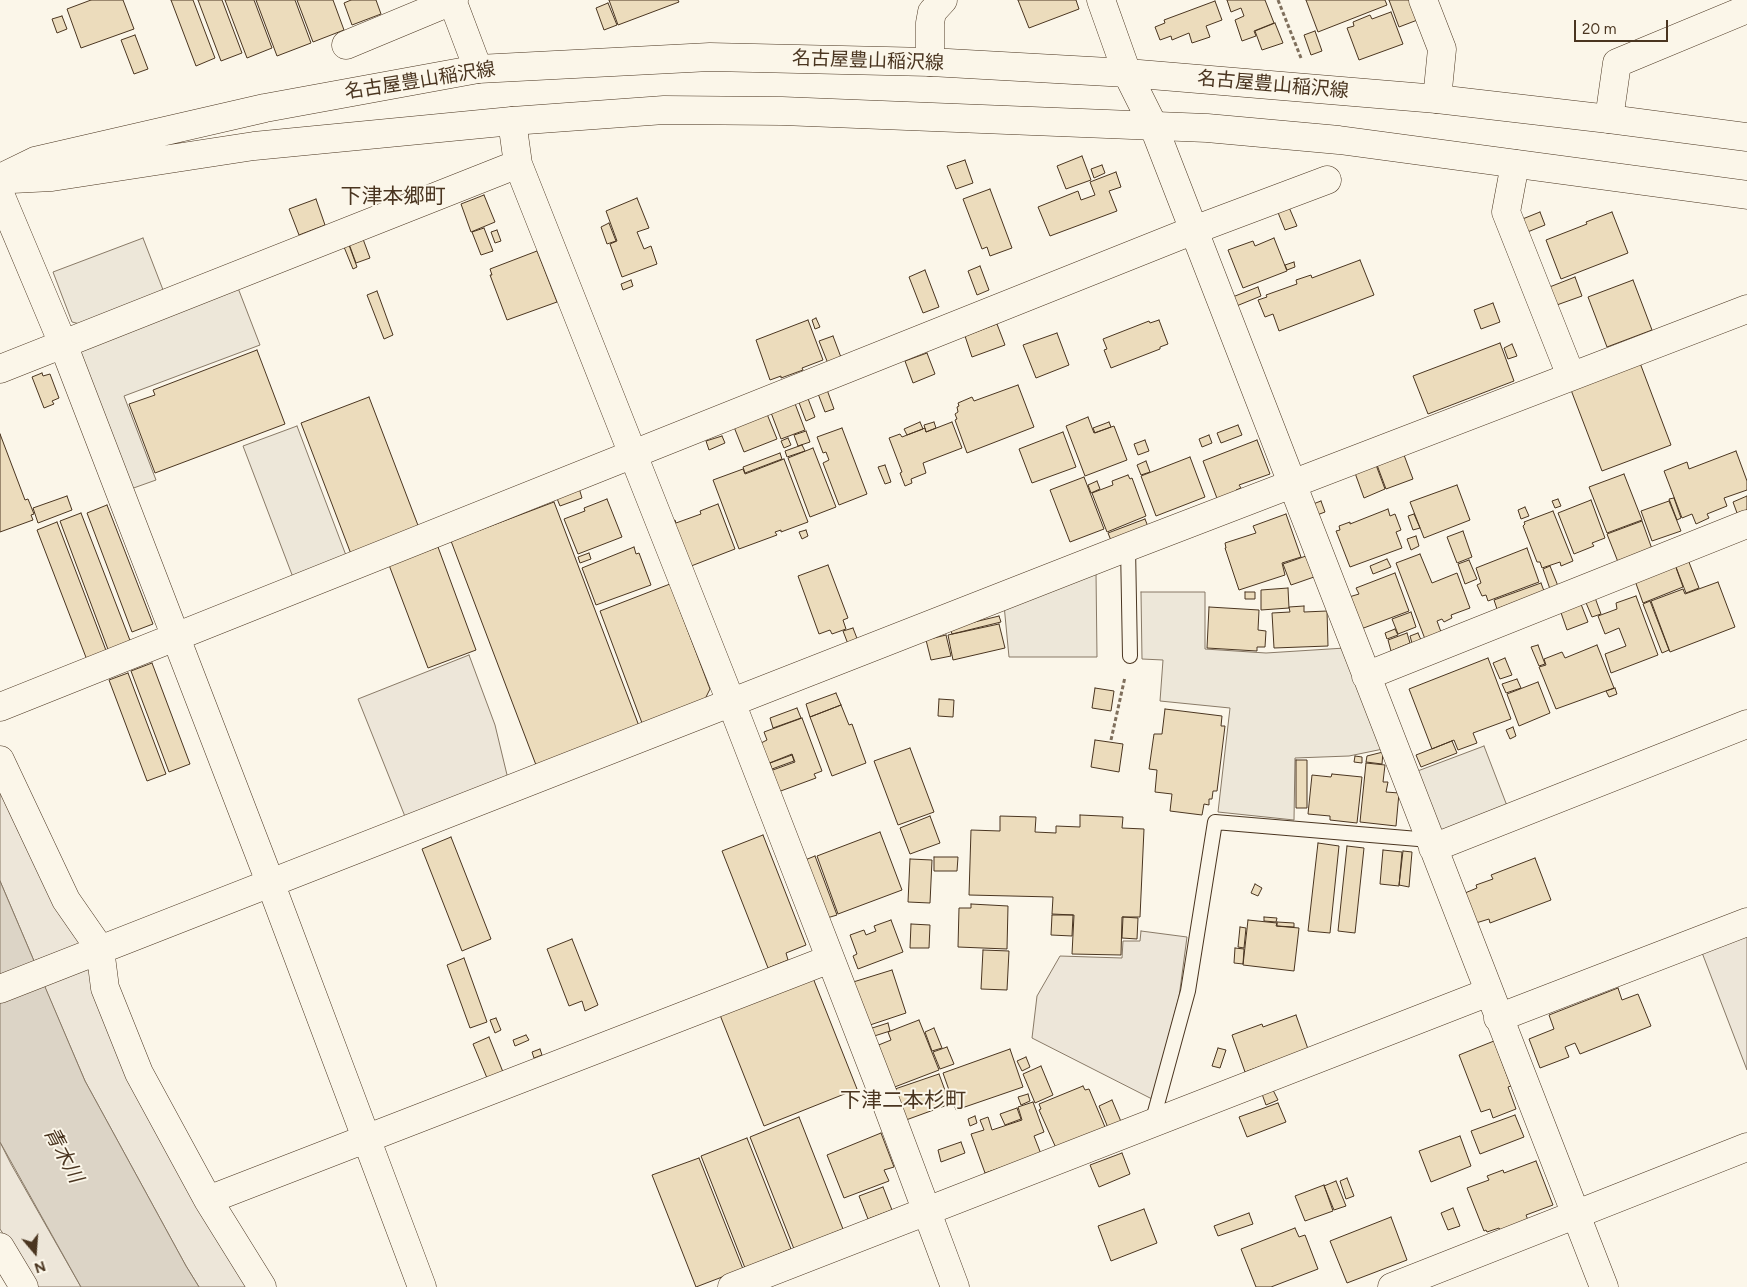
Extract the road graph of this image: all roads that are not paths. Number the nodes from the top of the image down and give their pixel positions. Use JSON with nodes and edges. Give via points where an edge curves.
{"nodes":[{"id":1,"x":453,"y":0,"type":"edge"},
{"id":2,"x":944,"y":0,"type":"edge"},
{"id":3,"x":1101,"y":0,"type":"edge"},
{"id":4,"x":1423,"y":0,"type":"edge"},
{"id":5,"x":1747,"y":9,"type":"edge"},
{"id":6,"x":346,"y":45,"type":"dead end"},
{"id":7,"x":930,"y":62,"type":"junction"},
{"id":8,"x":478,"y":68,"type":"junction"},
{"id":9,"x":1126,"y":73,"type":"junction"},
{"id":10,"x":1437,"y":99,"type":"junction"},
{"id":11,"x":1609,"y":119,"type":"junction"},
{"id":12,"x":512,"y":121,"type":"junction"},
{"id":13,"x":1153,"y":125,"type":"junction"},
{"id":14,"x":1747,"y":137,"type":"edge"},
{"id":15,"x":518,"y":164,"type":"junction"},
{"id":16,"x":1515,"y":164,"type":"junction"},
{"id":17,"x":0,"y":179,"type":"edge"},
{"id":18,"x":1327,"y":180,"type":"dead end"},
{"id":19,"x":0,"y":194,"type":"edge"},
{"id":20,"x":1747,"y":195,"type":"edge"},
{"id":21,"x":1194,"y":230,"type":"junction"},
{"id":22,"x":1747,"y":309,"type":"edge"},
{"id":23,"x":63,"y":344,"type":"junction"},
{"id":24,"x":0,"y":369,"type":"edge"},
{"id":25,"x":1571,"y":376,"type":"junction"},
{"id":26,"x":632,"y":454,"type":"junction"},
{"id":27,"x":1292,"y":483,"type":"junction"},
{"id":28,"x":1747,"y":524,"type":"edge"},
{"id":29,"x":1128,"y":547,"type":"junction"},
{"id":30,"x":175,"y":637,"type":"junction"},
{"id":31,"x":1130,"y":656,"type":"road end"},
{"id":32,"x":1366,"y":676,"type":"junction"},
{"id":33,"x":731,"y":702,"type":"junction"},
{"id":34,"x":0,"y":707,"type":"edge"},
{"id":35,"x":1747,"y":724,"type":"edge"},
{"id":36,"x":0,"y":760,"type":"edge"},
{"id":37,"x":1431,"y":844,"type":"junction"},
{"id":38,"x":270,"y":882,"type":"junction"},
{"id":39,"x":1747,"y":922,"type":"edge"},
{"id":40,"x":94,"y":951,"type":"junction"},
{"id":41,"x":830,"y":960,"type":"junction"},
{"id":42,"x":0,"y":989,"type":"edge"},
{"id":43,"x":1489,"y":992,"type":"junction"},
{"id":44,"x":1498,"y":1018,"type":"junction"},
{"id":45,"x":1152,"y":1123,"type":"junction"},
{"id":46,"x":367,"y":1139,"type":"junction"},
{"id":47,"x":1747,"y":1147,"type":"edge"},
{"id":48,"x":208,"y":1200,"type":"junction"},
{"id":49,"x":926,"y":1211,"type":"junction"},
{"id":50,"x":1576,"y":1215,"type":"junction"},
{"id":51,"x":0,"y":1247,"type":"edge"},
{"id":52,"x":24,"y":1287,"type":"edge"},
{"id":53,"x":262,"y":1287,"type":"edge"},
{"id":54,"x":422,"y":1287,"type":"edge"},
{"id":55,"x":732,"y":1287,"type":"edge"},
{"id":56,"x":955,"y":1287,"type":"edge"},
{"id":57,"x":1392,"y":1287,"type":"edge"},
{"id":58,"x":1604,"y":1287,"type":"edge"}],
"edges":[{"from":1,"to":6,"type":"street"},
{"from":1,"to":8,"type":"street"},
{"from":2,"to":7,"type":"street","via":[[932,12]]},
{"from":3,"to":9,"type":"street"},
{"from":4,"to":10,"type":"street","via":[[1442,49]]},
{"from":5,"to":11,"type":"street","via":[[1617,62]]},
{"from":7,"to":8,"type":"street","name":"名古屋豊山稲沢線","via":[[710,58]]},
{"from":7,"to":9,"type":"street","name":"名古屋豊山稲沢線"},
{"from":8,"to":17,"type":"street","name":"名古屋豊山稲沢線","via":[[256,110],[35,161]]},
{"from":9,"to":10,"type":"street","name":"名古屋豊山稲沢線"},
{"from":9,"to":13,"type":"street"},
{"from":10,"to":11,"type":"street","name":"名古屋豊山稲沢線"},
{"from":11,"to":14,"type":"street","name":"名古屋豊山稲沢線"},
{"from":12,"to":13,"type":"street","name":"名古屋豊山稲沢線","via":[[664,110],[782,111]]},
{"from":12,"to":15,"type":"street"},
{"from":12,"to":17,"type":"street","name":"名古屋豊山稲沢線","via":[[254,146],[52,177]]},
{"from":13,"to":16,"type":"street","name":"名古屋豊山稲沢線","via":[[1339,140]]},
{"from":13,"to":21,"type":"street"},
{"from":15,"to":23,"type":"street"},
{"from":15,"to":26,"type":"street"},
{"from":16,"to":20,"type":"street","name":"名古屋豊山稲沢線"},
{"from":16,"to":25,"type":"street","via":[[1506,212]]},
{"from":18,"to":21,"type":"street"},
{"from":19,"to":23,"type":"street"},
{"from":21,"to":26,"type":"street"},
{"from":21,"to":27,"type":"street"},
{"from":22,"to":25,"type":"street"},
{"from":23,"to":24,"type":"street"},
{"from":23,"to":30,"type":"street"},
{"from":25,"to":27,"type":"street"},
{"from":26,"to":30,"type":"street"},
{"from":26,"to":33,"type":"street"},
{"from":27,"to":29,"type":"street"},
{"from":27,"to":32,"type":"street"},
{"from":28,"to":32,"type":"street"},
{"from":29,"to":31,"type":"lane"},
{"from":29,"to":33,"type":"street"},
{"from":30,"to":34,"type":"street"},
{"from":30,"to":38,"type":"street"},
{"from":32,"to":37,"type":"street"},
{"from":33,"to":38,"type":"street"},
{"from":33,"to":41,"type":"street"},
{"from":35,"to":37,"type":"street"},
{"from":36,"to":40,"type":"street","via":[[66,900]]},
{"from":37,"to":43,"type":"street"},
{"from":37,"to":45,"type":"lane","via":[[1215,822],[1188,991]]},
{"from":38,"to":40,"type":"street"},
{"from":38,"to":46,"type":"street"},
{"from":39,"to":44,"type":"street"},
{"from":40,"to":42,"type":"street"},
{"from":40,"to":48,"type":"street","via":[[139,1074]]},
{"from":41,"to":46,"type":"street"},
{"from":41,"to":49,"type":"street"},
{"from":43,"to":44,"type":"street"},
{"from":43,"to":45,"type":"street"},
{"from":44,"to":50,"type":"street"},
{"from":45,"to":49,"type":"street"},
{"from":46,"to":48,"type":"street"},
{"from":46,"to":54,"type":"street"},
{"from":47,"to":50,"type":"street"},
{"from":48,"to":53,"type":"street"},
{"from":49,"to":55,"type":"street"},
{"from":49,"to":56,"type":"street"},
{"from":50,"to":57,"type":"street"},
{"from":50,"to":58,"type":"street"},
{"from":51,"to":52,"type":"street"}]}
